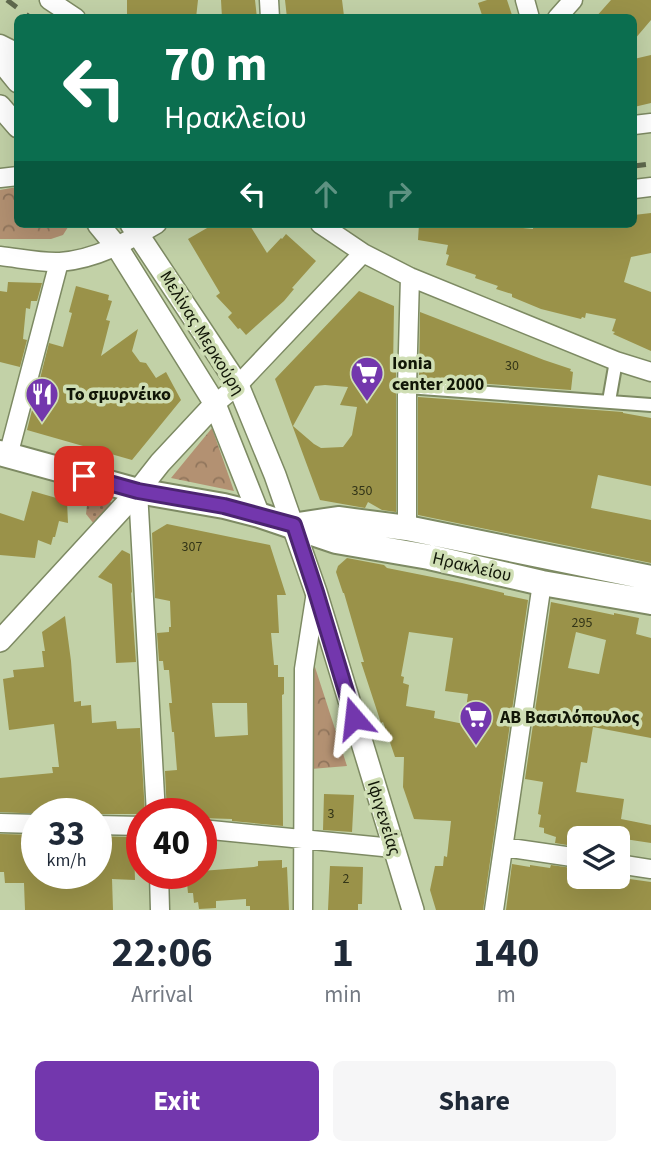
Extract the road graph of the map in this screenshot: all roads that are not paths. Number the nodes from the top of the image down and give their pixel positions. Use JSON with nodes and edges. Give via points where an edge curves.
{"nodes":[{"id":1,"x":49,"y":0,"type":"edge"},
{"id":2,"x":573,"y":0,"type":"edge"},
{"id":3,"x":70,"y":14,"type":"edge"},
{"id":4,"x":561,"y":14,"type":"edge"},
{"id":5,"x":0,"y":60,"type":"edge"},
{"id":6,"x":14,"y":77,"type":"edge"},
{"id":7,"x":0,"y":106,"type":"edge"},
{"id":8,"x":14,"y":122,"type":"edge"},
{"id":9,"x":101,"y":228,"type":"edge"},
{"id":10,"x":142,"y":228,"type":"edge"},
{"id":11,"x":343,"y":229,"type":"edge"},
{"id":12,"x":117,"y":247,"type":"junction"},
{"id":13,"x":363,"y":253,"type":"junction"},
{"id":14,"x":0,"y":257,"type":"edge"},
{"id":15,"x":59,"y":262,"type":"junction"},
{"id":16,"x":410,"y":277,"type":"junction"},
{"id":17,"x":616,"y":361,"type":"junction"},
{"id":18,"x":651,"y":372,"type":"edge"},
{"id":19,"x":238,"y":385,"type":"junction"},
{"id":20,"x":407,"y":387,"type":"junction"},
{"id":21,"x":609,"y":401,"type":"junction"},
{"id":22,"x":215,"y":404,"type":"junction"},
{"id":23,"x":651,"y":405,"type":"edge"},
{"id":24,"x":4,"y":454,"type":"edge"},
{"id":25,"x":138,"y":491,"type":"junction"},
{"id":26,"x":259,"y":515,"type":"junction"},
{"id":27,"x":294,"y":525,"type":"junction"},
{"id":28,"x":407,"y":528,"type":"junction"},
{"id":29,"x":651,"y":578,"type":"edge"},
{"id":30,"x":542,"y":583,"type":"junction"},
{"id":31,"x":316,"y":592,"type":"junction"},
{"id":32,"x":651,"y":602,"type":"edge"},
{"id":33,"x":0,"y":641,"type":"edge"},
{"id":34,"x":155,"y":798,"type":"edge"},
{"id":35,"x":0,"y":823,"type":"edge"},
{"id":36,"x":21,"y":824,"type":"edge"},
{"id":37,"x":217,"y":830,"type":"edge"},
{"id":38,"x":304,"y":838,"type":"junction"},
{"id":39,"x":504,"y":847,"type":"junction"},
{"id":40,"x":393,"y":848,"type":"junction"},
{"id":41,"x":567,"y":856,"type":"edge"},
{"id":42,"x":630,"y":866,"type":"edge"},
{"id":43,"x":651,"y":869,"type":"edge"},
{"id":44,"x":159,"y":889,"type":"edge"},
{"id":45,"x":160,"y":910,"type":"edge"},
{"id":46,"x":303,"y":910,"type":"edge"},
{"id":47,"x":413,"y":910,"type":"edge"},
{"id":48,"x":494,"y":910,"type":"edge"}],
"edges":[{"from":1,"to":3,"type":"street"},
{"from":2,"to":4,"type":"street"},
{"from":5,"to":6,"type":"street"},
{"from":7,"to":8,"type":"street"},
{"from":9,"to":12,"type":"street","name":"Μελίνας Μερκούρη"},
{"from":10,"to":12,"type":"street"},
{"from":10,"to":19,"type":"street","name":"Μελίνας Μερκούρη"},
{"from":11,"to":13,"type":"street"},
{"from":12,"to":15,"type":"street"},
{"from":12,"to":22,"type":"street","name":"Μελίνας Μερκούρη"},
{"from":13,"to":16,"type":"street"},
{"from":13,"to":19,"type":"street"},
{"from":14,"to":15,"type":"street"},
{"from":15,"to":24,"type":"street"},
{"from":16,"to":17,"type":"street"},
{"from":16,"to":20,"type":"street"},
{"from":17,"to":18,"type":"street"},
{"from":17,"to":21,"type":"street"},
{"from":19,"to":22,"type":"street"},
{"from":19,"to":27,"type":"street","name":"Μελίνας Μερκούρη"},
{"from":20,"to":21,"type":"street"},
{"from":20,"to":28,"type":"street"},
{"from":21,"to":23,"type":"street"},
{"from":22,"to":25,"type":"street"},
{"from":22,"to":26,"type":"street","name":"Μελίνας Μερκούρη"},
{"from":24,"to":25,"type":"main road","name":"Ηρακλείου"},
{"from":25,"to":26,"type":"main road","name":"Ηρακλείου"},
{"from":25,"to":33,"type":"street"},
{"from":25,"to":34,"type":"street"},
{"from":26,"to":27,"type":"main road","name":"Ηρακλείου"},
{"from":27,"to":28,"type":"main road","name":"Ηρακλείου","via":[[338,519]]},
{"from":27,"to":30,"type":"main road","name":"Ηρακλείου","via":[[336,541]]},
{"from":27,"to":31,"type":"street","name":"Ιφιγενείας"},
{"from":28,"to":29,"type":"main road","name":"Ηρακλείου"},
{"from":30,"to":32,"type":"main road","name":"Ηρακλείου"},
{"from":30,"to":39,"type":"street"},
{"from":31,"to":38,"type":"street","via":[[304,669]]},
{"from":31,"to":40,"type":"street","name":"Ιφιγενείας"},
{"from":35,"to":36,"type":"street"},
{"from":37,"to":38,"type":"street"},
{"from":38,"to":40,"type":"street"},
{"from":38,"to":46,"type":"street"},
{"from":39,"to":41,"type":"street"},
{"from":39,"to":48,"type":"street"},
{"from":40,"to":47,"type":"street","name":"Ιφιγενείας"},
{"from":42,"to":43,"type":"street"},
{"from":44,"to":45,"type":"street"}]}
